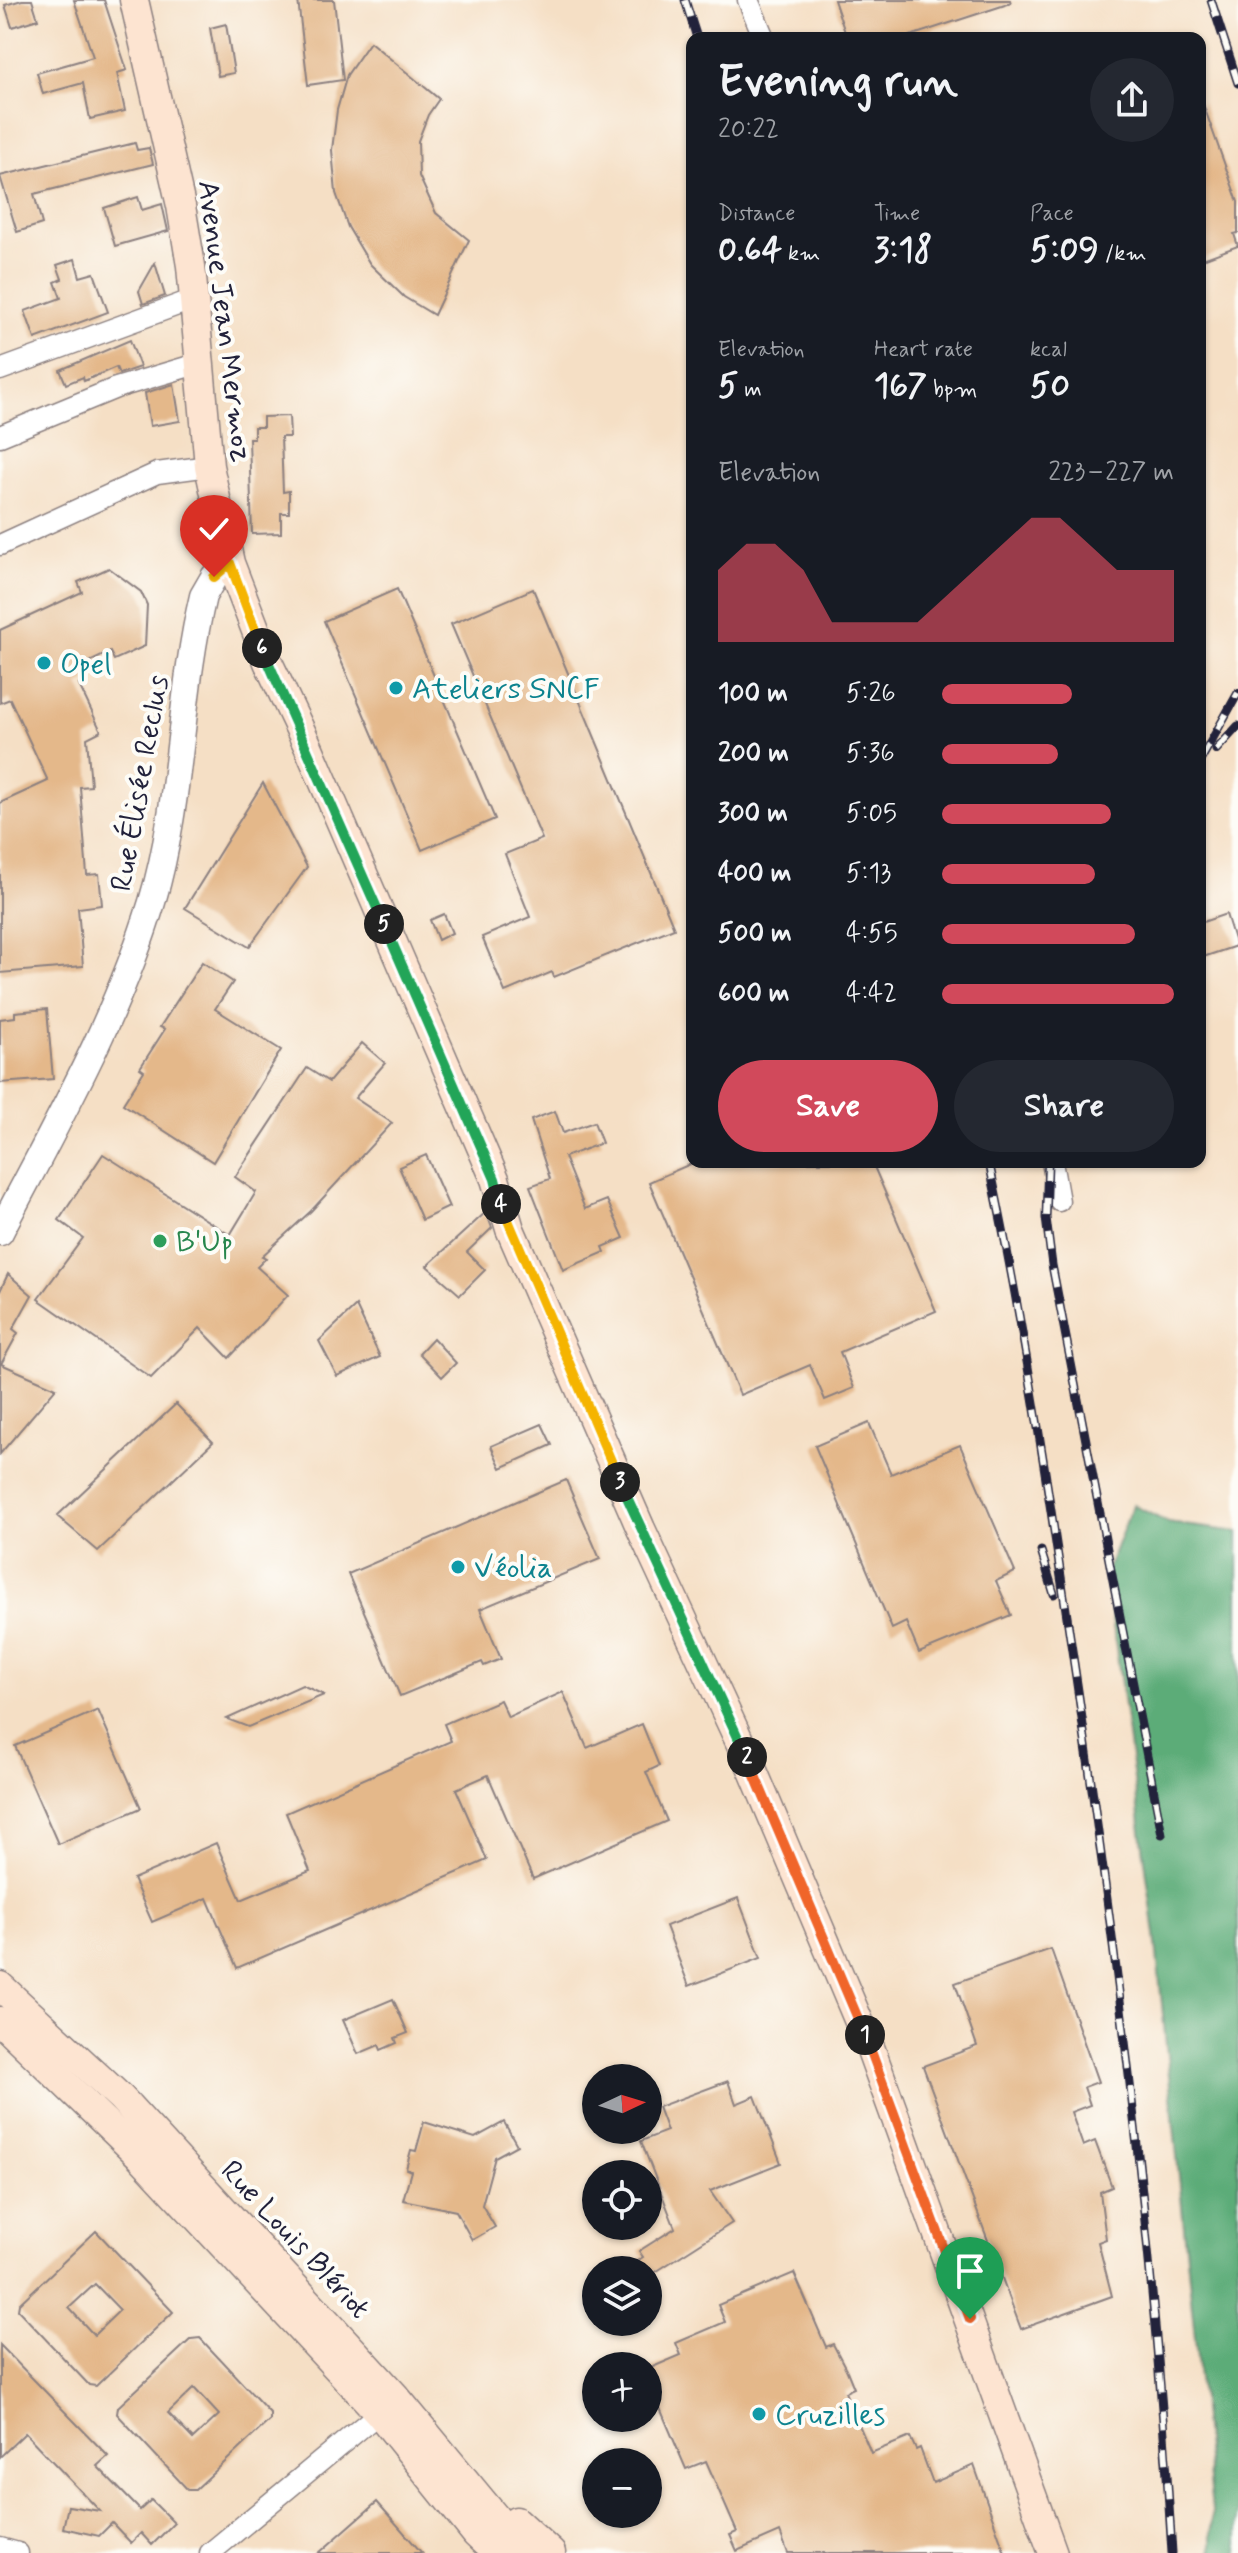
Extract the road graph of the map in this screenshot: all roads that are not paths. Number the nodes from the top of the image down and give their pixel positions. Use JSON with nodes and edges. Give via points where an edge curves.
{"nodes":[{"id":1,"x":134,"y":0,"type":"edge"},
{"id":2,"x":748,"y":0,"type":"edge"},
{"id":3,"x":761,"y":32,"type":"edge"},
{"id":4,"x":194,"y":299,"type":"junction"},
{"id":5,"x":200,"y":363,"type":"junction"},
{"id":6,"x":0,"y":370,"type":"edge"},
{"id":7,"x":0,"y":436,"type":"edge"},
{"id":8,"x":209,"y":466,"type":"junction"},
{"id":9,"x":0,"y":545,"type":"edge"},
{"id":10,"x":230,"y":563,"type":"junction"},
{"id":11,"x":1053,"y":1168,"type":"edge"},
{"id":12,"x":1059,"y":1201,"type":"dead end"},
{"id":13,"x":0,"y":1232,"type":"edge"},
{"id":14,"x":0,"y":1986,"type":"edge"},
{"id":15,"x":0,"y":2021,"type":"edge"},
{"id":16,"x":379,"y":2413,"type":"junction"},
{"id":17,"x":448,"y":2460,"type":"junction"},
{"id":18,"x":488,"y":2547,"type":"edge"},
{"id":19,"x":0,"y":2548,"type":"edge"},
{"id":20,"x":18,"y":2553,"type":"edge"},
{"id":21,"x":210,"y":2553,"type":"edge"},
{"id":22,"x":525,"y":2553,"type":"edge"},
{"id":23,"x":551,"y":2553,"type":"edge"},
{"id":24,"x":1053,"y":2553,"type":"edge"}],
"edges":[{"from":1,"to":4,"type":"main road","name":"Avenue Jean Mermoz","via":[[181,206]]},
{"from":2,"to":3,"type":"street"},
{"from":4,"to":5,"type":"main road","name":"Avenue Jean Mermoz"},
{"from":4,"to":6,"type":"street"},
{"from":5,"to":7,"type":"street","via":[[116,388]]},
{"from":5,"to":8,"type":"main road","name":"Avenue Jean Mermoz"},
{"from":8,"to":9,"type":"street","via":[[157,473]]},
{"from":8,"to":10,"type":"main road","name":"Avenue Jean Mermoz"},
{"from":10,"to":13,"type":"street","name":"Rue Élisée Reclus","via":[[214,577],[200,609],[181,763],[152,902],[108,1023]]},
{"from":10,"to":24,"type":"main road","name":"Avenue Jean Mermoz","via":[[268,662],[495,1179],[510,1229],[832,1956],[898,2122]]},
{"from":11,"to":12,"type":"street"},
{"from":14,"to":17,"type":"main road","name":"Rue Louis Blériot","via":[[121,2098]]},
{"from":15,"to":16,"type":"main road","name":"Rue Louis Blériot","via":[[139,2155]]},
{"from":16,"to":18,"type":"main road","name":"Rue Louis Blériot"},
{"from":16,"to":21,"type":"street"},
{"from":17,"to":22,"type":"main road","name":"Rue Louis Blériot"},
{"from":17,"to":23,"type":"main road"},
{"from":19,"to":20,"type":"street"}]}
